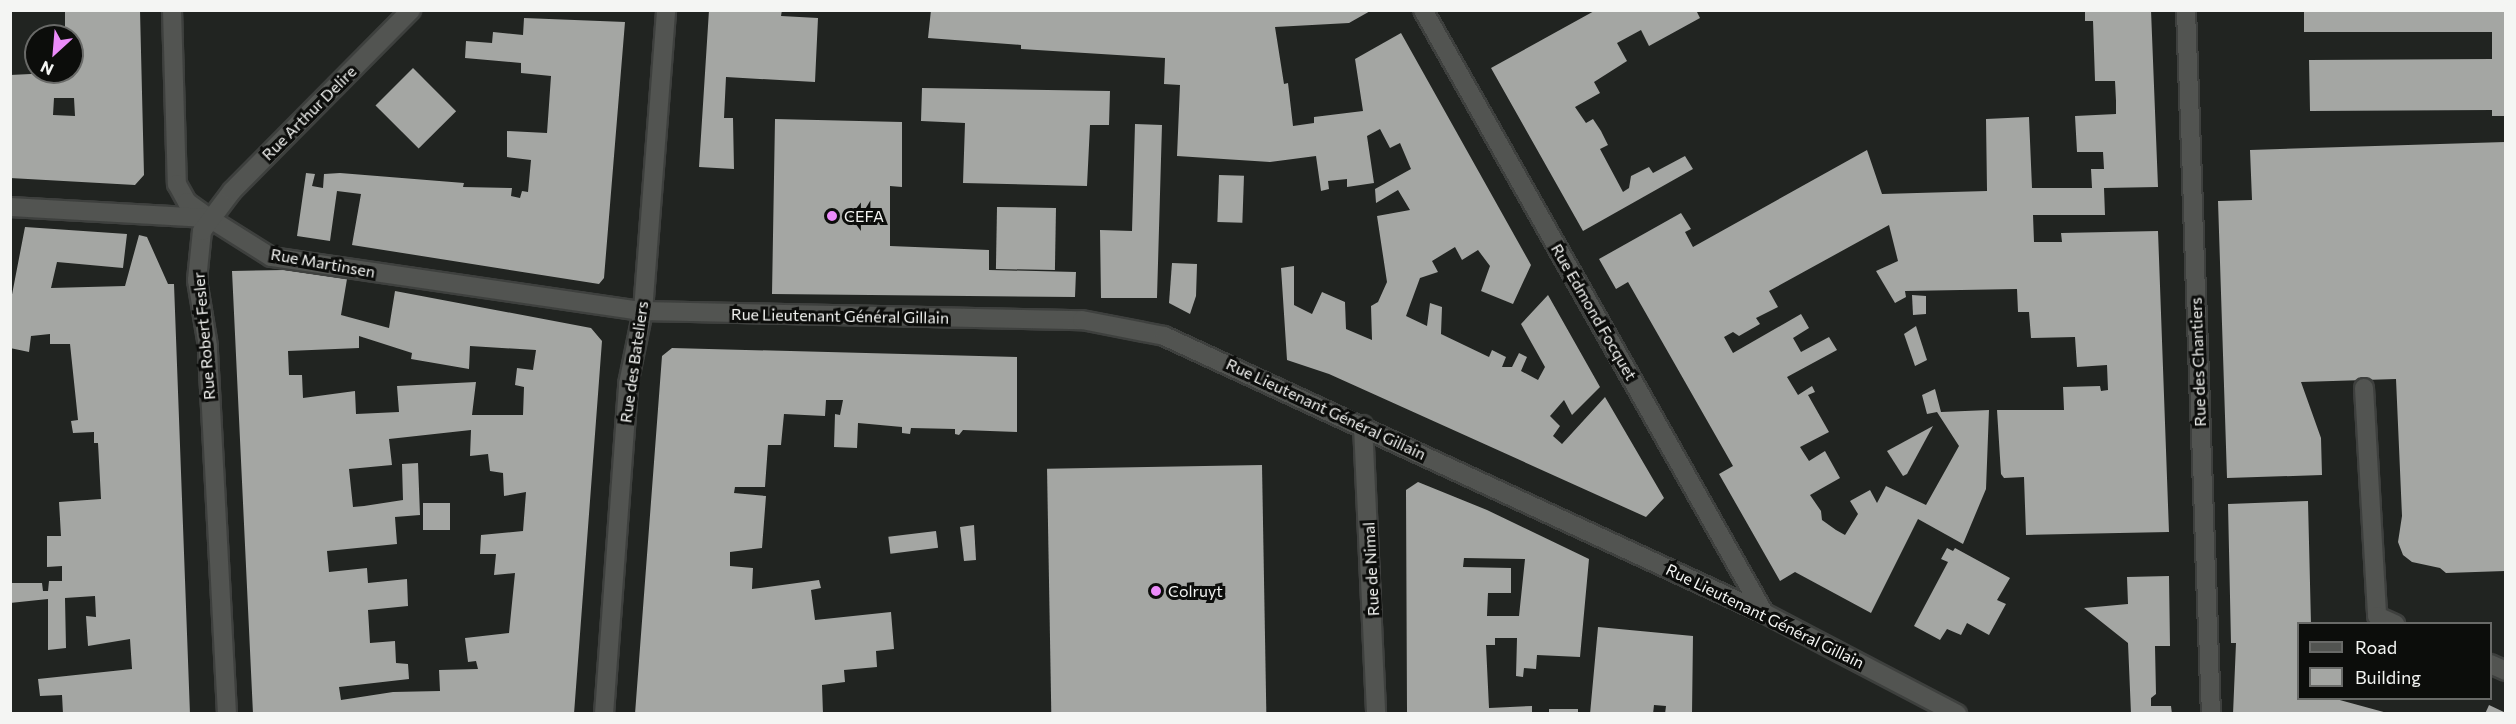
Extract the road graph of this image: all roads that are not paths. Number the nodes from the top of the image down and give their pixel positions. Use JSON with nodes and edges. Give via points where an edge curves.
{"nodes":[{"id":1,"x":172,"y":10,"type":"edge"},
{"id":2,"x":411,"y":10,"type":"edge"},
{"id":3,"x":666,"y":10,"type":"edge"},
{"id":4,"x":1424,"y":10,"type":"edge"},
{"id":5,"x":2186,"y":10,"type":"edge"},
{"id":6,"x":10,"y":207,"type":"edge"},
{"id":7,"x":209,"y":218,"type":"junction"},
{"id":8,"x":643,"y":311,"type":"junction"},
{"id":9,"x":2364,"y":388,"type":"dead end"},
{"id":10,"x":1363,"y":425,"type":"junction"},
{"id":11,"x":1764,"y":613,"type":"junction"},
{"id":12,"x":2390,"y":622,"type":"edge"},
{"id":13,"x":227,"y":714,"type":"edge"},
{"id":14,"x":604,"y":714,"type":"edge"},
{"id":15,"x":1376,"y":714,"type":"edge"},
{"id":16,"x":1957,"y":714,"type":"edge"},
{"id":17,"x":2211,"y":714,"type":"edge"}],
"edges":[{"from":1,"to":7,"type":"street","via":[[177,184],[187,202]]},
{"from":2,"to":7,"type":"street","name":"Rue Arthur Delire"},
{"from":3,"to":8,"type":"street","name":"Rue des Bateliers"},
{"from":4,"to":11,"type":"street","name":"Rue Edmond Focquet"},
{"from":5,"to":17,"type":"street","name":"Rue des Chantiers"},
{"from":6,"to":7,"type":"street","name":"Rue Martinsen"},
{"from":7,"to":8,"type":"street","name":"Rue Martinsen","via":[[271,257]]},
{"from":7,"to":13,"type":"street","name":"Rue Robert Fesler","via":[[199,243],[197,280],[208,346]]},
{"from":8,"to":10,"type":"street","name":"Rue Lieutenant Général Gillain","via":[[1112,323],[1164,336]]},
{"from":8,"to":14,"type":"street","name":"Rue des Bateliers","via":[[628,384]]},
{"from":9,"to":12,"type":"street","via":[[2376,616]]},
{"from":10,"to":11,"type":"street","name":"Rue Lieutenant Général Gillain"},
{"from":10,"to":15,"type":"street","name":"Rue de Nimal"},
{"from":11,"to":16,"type":"street","name":"Rue Lieutenant Général Gillain"}]}
